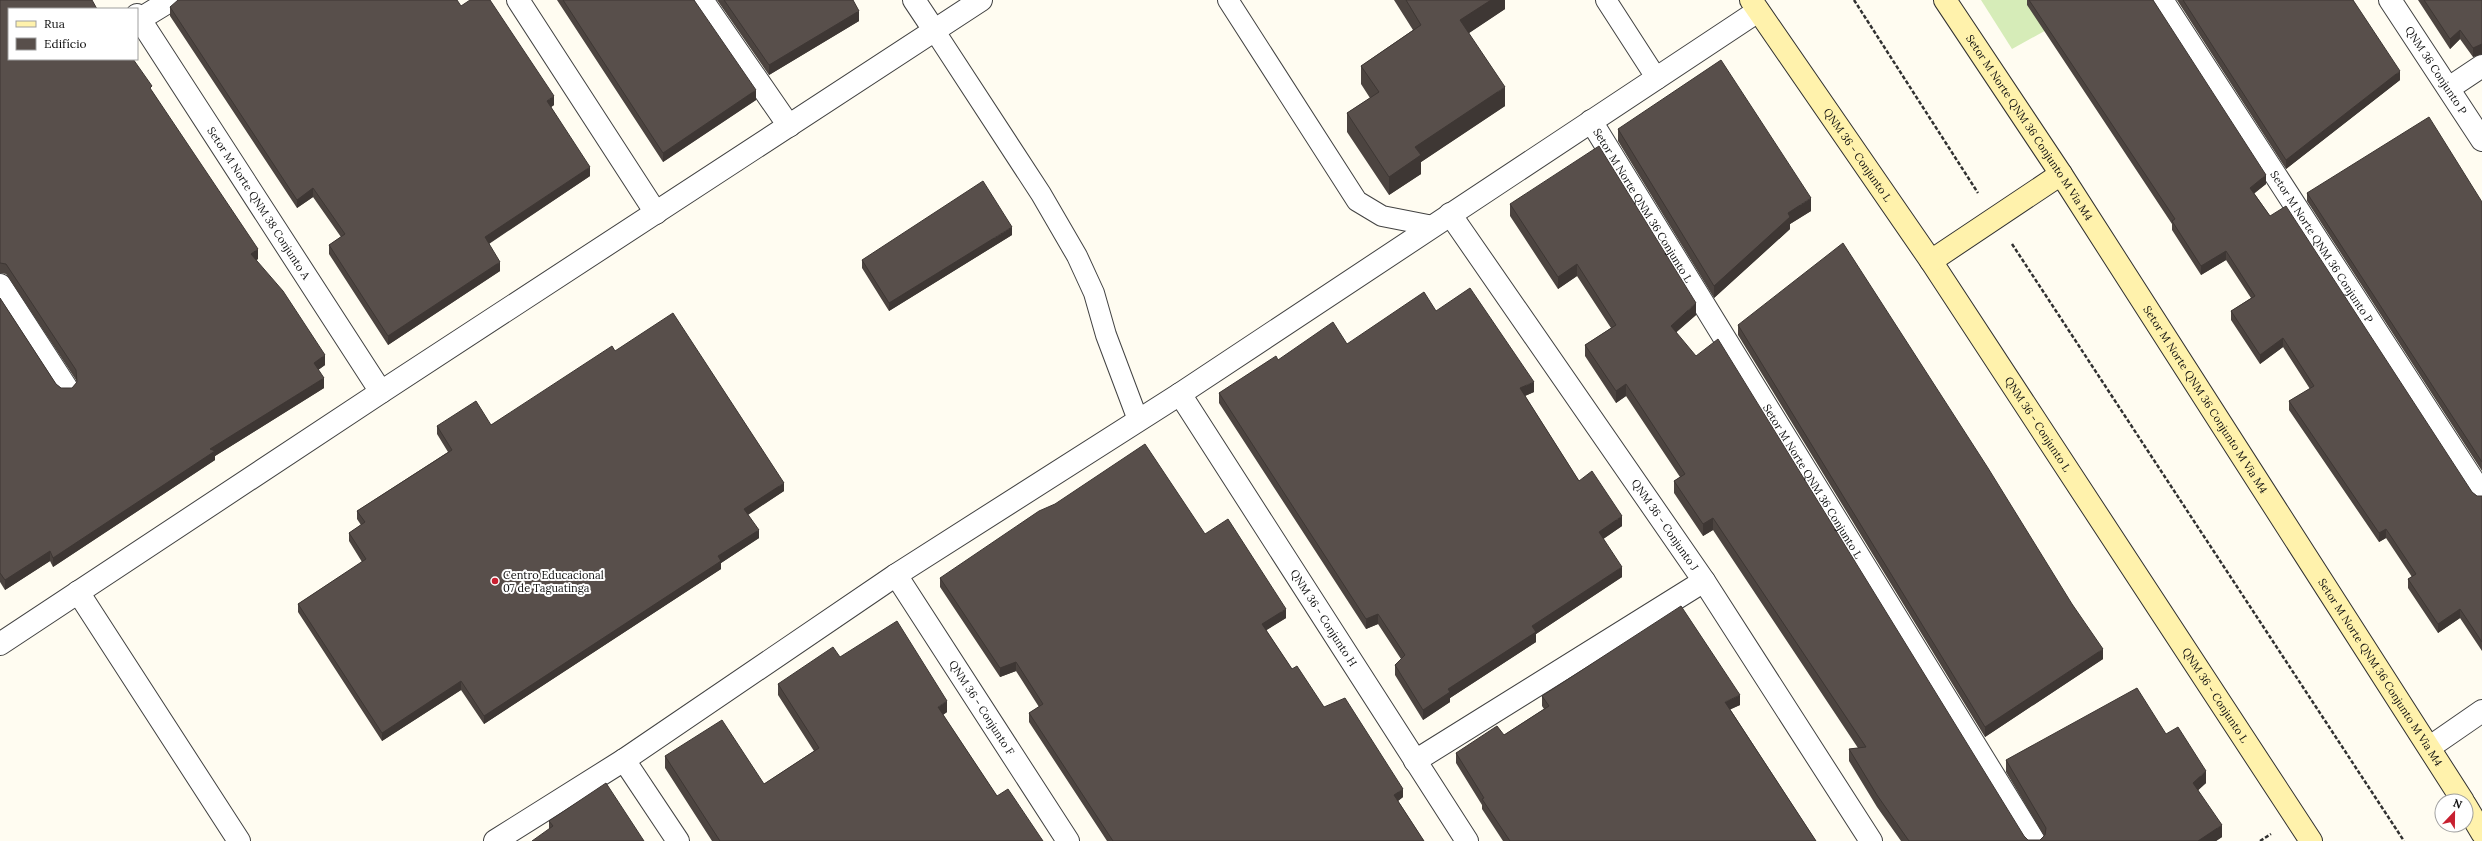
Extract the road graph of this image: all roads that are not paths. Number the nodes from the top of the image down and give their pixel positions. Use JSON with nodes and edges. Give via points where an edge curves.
{"nodes":[{"id":1,"x":171,"y":0,"type":"edge"},
{"id":2,"x":518,"y":0,"type":"edge"},
{"id":3,"x":702,"y":0,"type":"edge"},
{"id":4,"x":914,"y":0,"type":"edge"},
{"id":5,"x":981,"y":0,"type":"edge"},
{"id":6,"x":1228,"y":0,"type":"edge"},
{"id":7,"x":1606,"y":0,"type":"edge"},
{"id":8,"x":1945,"y":0,"type":"edge"},
{"id":9,"x":2162,"y":0,"type":"edge"},
{"id":10,"x":2390,"y":0,"type":"edge"},
{"id":11,"x":1755,"y":5,"type":"edge"},
{"id":12,"x":138,"y":14,"type":"edge"},
{"id":13,"x":138,"y":16,"type":"edge"},
{"id":14,"x":934,"y":30,"type":"junction"},
{"id":15,"x":2482,"y":66,"type":"edge"},
{"id":16,"x":1657,"y":79,"type":"junction"},
{"id":17,"x":2448,"y":88,"type":"junction"},
{"id":18,"x":1590,"y":122,"type":"junction"},
{"id":19,"x":789,"y":126,"type":"junction"},
{"id":20,"x":2482,"y":140,"type":"edge"},
{"id":21,"x":2061,"y":174,"type":"junction"},
{"id":22,"x":656,"y":213,"type":"junction"},
{"id":23,"x":1442,"y":220,"type":"junction"},
{"id":24,"x":1931,"y":261,"type":"junction"},
{"id":25,"x":0,"y":285,"type":"edge"},
{"id":26,"x":66,"y":387,"type":"edge"},
{"id":27,"x":381,"y":392,"type":"junction"},
{"id":28,"x":1180,"y":394,"type":"junction"},
{"id":29,"x":1138,"y":420,"type":"junction"},
{"id":30,"x":2482,"y":494,"type":"edge"},
{"id":31,"x":896,"y":575,"type":"junction"},
{"id":32,"x":1704,"y":581,"type":"junction"},
{"id":33,"x":78,"y":592,"type":"junction"},
{"id":34,"x":0,"y":644,"type":"edge"},
{"id":35,"x":2482,"y":711,"type":"edge"},
{"id":36,"x":2430,"y":747,"type":"junction"},
{"id":37,"x":624,"y":760,"type":"junction"},
{"id":38,"x":1415,"y":761,"type":"junction"},
{"id":39,"x":2458,"y":793,"type":"edge"},
{"id":40,"x":2474,"y":820,"type":"edge"},
{"id":41,"x":2482,"y":833,"type":"edge"},
{"id":42,"x":239,"y":841,"type":"edge"},
{"id":43,"x":495,"y":841,"type":"edge"},
{"id":44,"x":678,"y":841,"type":"edge"},
{"id":45,"x":1068,"y":841,"type":"edge"},
{"id":46,"x":1467,"y":841,"type":"edge"},
{"id":47,"x":1871,"y":841,"type":"edge"},
{"id":48,"x":2034,"y":841,"type":"edge"},
{"id":49,"x":2311,"y":841,"type":"edge"}],
"edges":[{"from":1,"to":12,"type":"street"},
{"from":2,"to":22,"type":"street"},
{"from":3,"to":19,"type":"street"},
{"from":4,"to":14,"type":"street"},
{"from":5,"to":14,"type":"street"},
{"from":6,"to":23,"type":"lane","via":[[1357,201],[1382,216]]},
{"from":7,"to":16,"type":"lane"},
{"from":8,"to":21,"type":"main road","name":"Setor M Norte QNM 36 Conjunto M Via M4"},
{"from":9,"to":30,"type":"street","name":"Setor M Norte QNM 36 Conjunto P"},
{"from":10,"to":17,"type":"street","name":"QNM 36 Conjunto P"},
{"from":11,"to":16,"type":"street"},
{"from":11,"to":24,"type":"main road","name":"QNM 36 - Conjunto L"},
{"from":13,"to":27,"type":"street","name":"Setor M Norte QNM 38 Conjunto A"},
{"from":14,"to":19,"type":"street"},
{"from":14,"to":29,"type":"lane","via":[[1041,194],[1077,256],[1094,293],[1106,336]]},
{"from":15,"to":17,"type":"street"},
{"from":16,"to":18,"type":"street"},
{"from":17,"to":20,"type":"street","name":"QNM 36 Conjunto P"},
{"from":18,"to":23,"type":"street"},
{"from":18,"to":48,"type":"street","name":"Setor M Norte QNM 36 Conjunto L"},
{"from":19,"to":22,"type":"street"},
{"from":21,"to":24,"type":"main road"},
{"from":21,"to":36,"type":"main road","name":"Setor M Norte QNM 36 Conjunto M Via M4"},
{"from":22,"to":27,"type":"street"},
{"from":23,"to":28,"type":"street"},
{"from":23,"to":32,"type":"street","name":"QNM 36 - Conjunto J"},
{"from":24,"to":49,"type":"main road","name":"QNM 36 - Conjunto L"},
{"from":25,"to":26,"type":"street"},
{"from":27,"to":33,"type":"street"},
{"from":28,"to":29,"type":"street"},
{"from":28,"to":38,"type":"street","name":"QNM 36 - Conjunto H"},
{"from":29,"to":31,"type":"street"},
{"from":31,"to":37,"type":"street"},
{"from":31,"to":45,"type":"street","name":"QNM 36 - Conjunto F"},
{"from":32,"to":38,"type":"street"},
{"from":32,"to":47,"type":"street","name":"QNM 36 - Conjunto J"},
{"from":33,"to":34,"type":"street"},
{"from":33,"to":42,"type":"street"},
{"from":35,"to":36,"type":"street"},
{"from":36,"to":39,"type":"main road","name":"Setor M Norte QNM 36 Conjunto M Via M4"},
{"from":37,"to":43,"type":"street"},
{"from":37,"to":44,"type":"street"},
{"from":38,"to":46,"type":"street","name":"QNM 36 - Conjunto H"},
{"from":40,"to":41,"type":"main road"}]}
